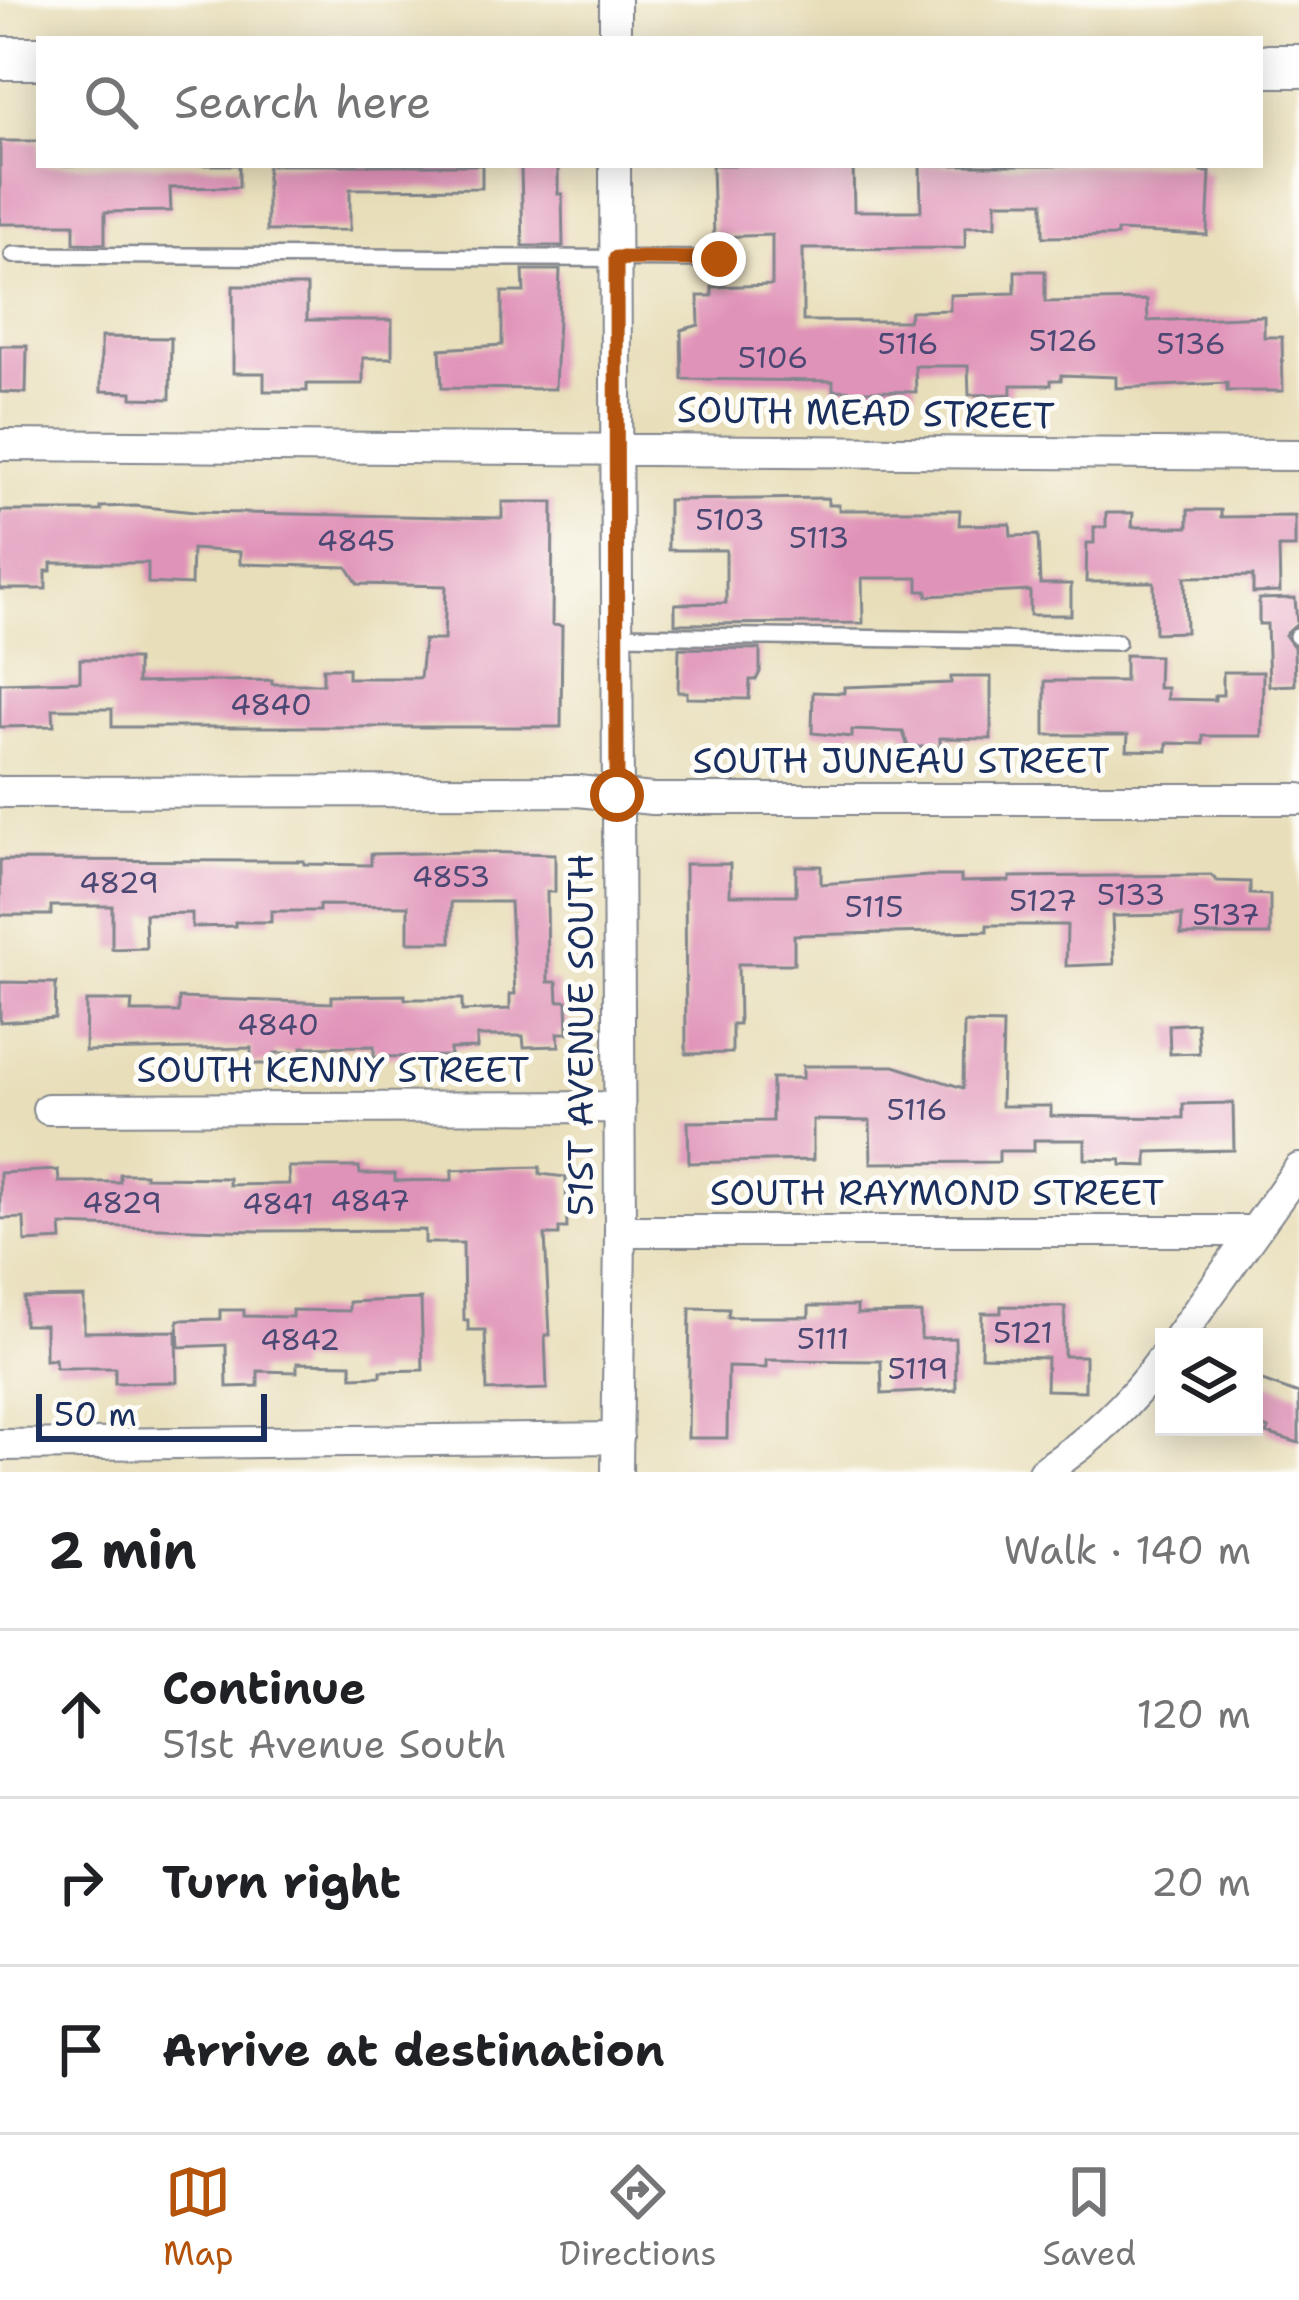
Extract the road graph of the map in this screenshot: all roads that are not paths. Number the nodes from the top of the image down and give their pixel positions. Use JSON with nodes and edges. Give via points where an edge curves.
{"nodes":[{"id":1,"x":614,"y":0,"type":"edge"},
{"id":2,"x":615,"y":36,"type":"edge"},
{"id":3,"x":0,"y":58,"type":"edge"},
{"id":4,"x":36,"y":58,"type":"edge"},
{"id":5,"x":1263,"y":66,"type":"edge"},
{"id":6,"x":1299,"y":66,"type":"edge"},
{"id":7,"x":615,"y":168,"type":"edge"},
{"id":8,"x":14,"y":254,"type":"dead end"},
{"id":9,"x":616,"y":258,"type":"junction"},
{"id":10,"x":719,"y":259,"type":"dead end"},
{"id":11,"x":0,"y":445,"type":"edge"},
{"id":12,"x":617,"y":449,"type":"junction"},
{"id":13,"x":1299,"y":455,"type":"edge"},
{"id":14,"x":617,"y":635,"type":"junction"},
{"id":15,"x":1117,"y":642,"type":"dead end"},
{"id":16,"x":0,"y":792,"type":"edge"},
{"id":17,"x":617,"y":795,"type":"junction"},
{"id":18,"x":1299,"y":799,"type":"edge"},
{"id":19,"x":619,"y":1107,"type":"junction"},
{"id":20,"x":48,"y":1108,"type":"dead end"},
{"id":21,"x":1299,"y":1169,"type":"edge"},
{"id":22,"x":620,"y":1231,"type":"junction"},
{"id":23,"x":1254,"y":1231,"type":"junction"},
{"id":24,"x":1185,"y":1328,"type":"edge"},
{"id":25,"x":1155,"y":1369,"type":"edge"},
{"id":26,"x":618,"y":1438,"type":"junction"},
{"id":27,"x":0,"y":1445,"type":"edge"},
{"id":28,"x":617,"y":1472,"type":"edge"},
{"id":29,"x":1043,"y":1472,"type":"edge"}],
"edges":[{"from":1,"to":2,"type":"street"},
{"from":3,"to":4,"type":"street"},
{"from":5,"to":6,"type":"street"},
{"from":7,"to":9,"type":"street","name":"51ST AVENUE SOUTH"},
{"from":8,"to":9,"type":"lane"},
{"from":9,"to":10,"type":"lane"},
{"from":9,"to":12,"type":"street","name":"51ST AVENUE SOUTH"},
{"from":11,"to":12,"type":"street","name":"SOUTH MEAD STREET"},
{"from":12,"to":13,"type":"street","name":"SOUTH MEAD STREET"},
{"from":12,"to":14,"type":"street","name":"51ST AVENUE SOUTH"},
{"from":14,"to":15,"type":"lane"},
{"from":14,"to":17,"type":"street","name":"51ST AVENUE SOUTH"},
{"from":16,"to":17,"type":"street","name":"SOUTH JUNEAU STREET"},
{"from":17,"to":18,"type":"street","name":"SOUTH JUNEAU STREET"},
{"from":17,"to":19,"type":"street","name":"51ST AVENUE SOUTH"},
{"from":19,"to":20,"type":"street","name":"SOUTH KENNY STREET"},
{"from":19,"to":22,"type":"street","name":"51ST AVENUE SOUTH"},
{"from":21,"to":23,"type":"street"},
{"from":22,"to":23,"type":"street","name":"SOUTH RAYMOND STREET"},
{"from":22,"to":26,"type":"street","name":"51ST AVENUE SOUTH"},
{"from":23,"to":24,"type":"street"},
{"from":25,"to":29,"type":"street","via":[[1135,1396]]},
{"from":26,"to":27,"type":"street"},
{"from":26,"to":28,"type":"street","name":"51ST AVENUE SOUTH"}]}
